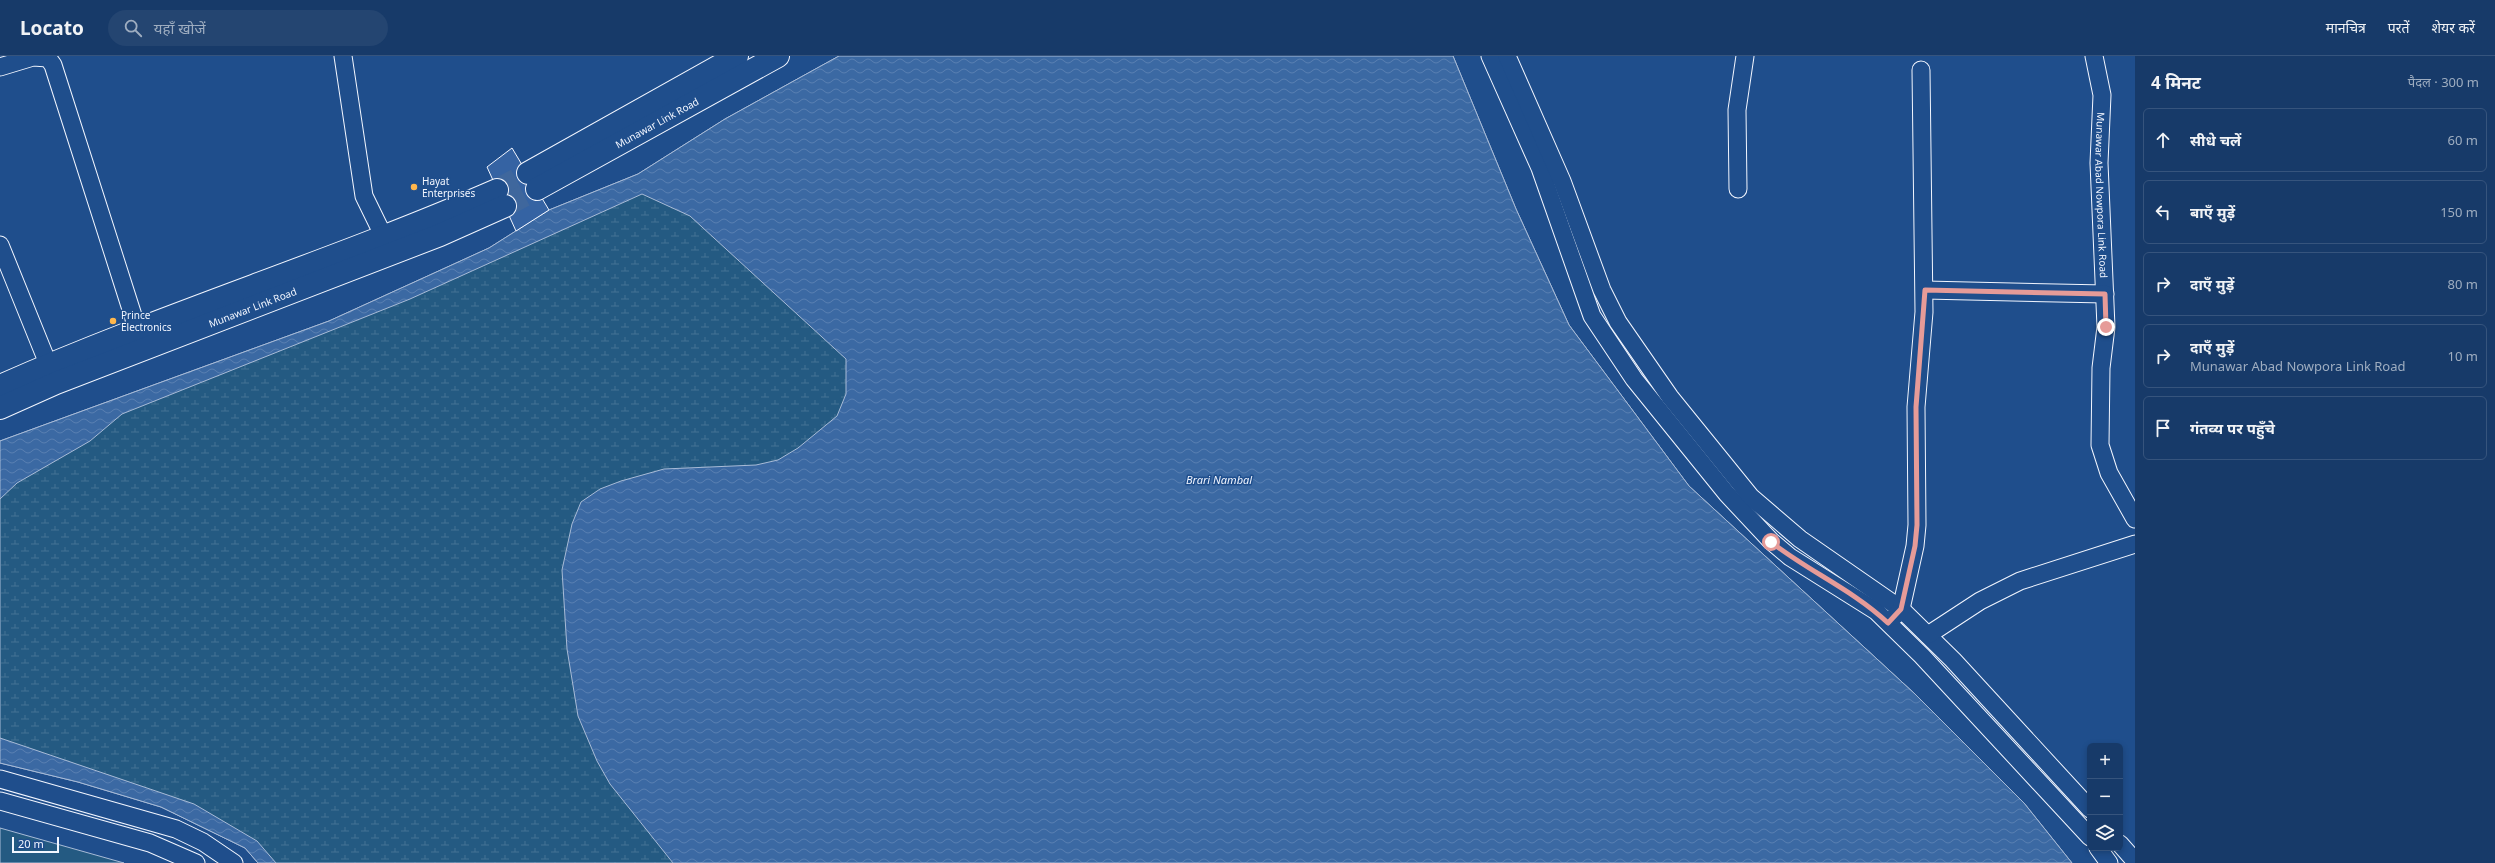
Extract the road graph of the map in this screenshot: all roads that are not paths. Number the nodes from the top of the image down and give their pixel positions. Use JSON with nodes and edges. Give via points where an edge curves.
{"nodes":[{"id":1,"x":343,"y":56,"type":"edge"},
{"id":2,"x":737,"y":56,"type":"edge"},
{"id":3,"x":778,"y":56,"type":"edge"},
{"id":4,"x":1490,"y":56,"type":"edge"},
{"id":5,"x":1507,"y":56,"type":"edge"},
{"id":6,"x":1745,"y":56,"type":"edge"},
{"id":7,"x":2094,"y":56,"type":"edge"},
{"id":8,"x":0,"y":67,"type":"edge"},
{"id":9,"x":1921,"y":70,"type":"dead end"},
{"id":10,"x":1738,"y":188,"type":"dead end"},
{"id":11,"x":501,"y":198,"type":"tunnel mouth"},
{"id":12,"x":0,"y":245,"type":"edge"},
{"id":13,"x":387,"y":246,"type":"junction"},
{"id":14,"x":1925,"y":290,"type":"junction"},
{"id":15,"x":2105,"y":294,"type":"junction"},
{"id":16,"x":137,"y":328,"type":"junction"},
{"id":17,"x":52,"y":374,"type":"junction"},
{"id":18,"x":0,"y":386,"type":"edge"},
{"id":19,"x":1670,"y":397,"type":"junction"},
{"id":20,"x":0,"y":408,"type":"edge"},
{"id":21,"x":1657,"y":408,"type":"junction"},
{"id":22,"x":2135,"y":519,"type":"edge"},
{"id":23,"x":2135,"y":544,"type":"edge"},
{"id":24,"x":1901,"y":609,"type":"junction"},
{"id":25,"x":1888,"y":623,"type":"junction"},
{"id":26,"x":1928,"y":635,"type":"junction"},
{"id":27,"x":0,"y":779,"type":"edge"},
{"id":28,"x":0,"y":801,"type":"edge"},
{"id":29,"x":2087,"y":805,"type":"edge"},
{"id":30,"x":2087,"y":834,"type":"edge"},
{"id":31,"x":2123,"y":847,"type":"edge"},
{"id":32,"x":2100,"y":851,"type":"edge"},
{"id":33,"x":2135,"y":861,"type":"edge"},
{"id":34,"x":196,"y":863,"type":"edge"},
{"id":35,"x":234,"y":863,"type":"edge"},
{"id":36,"x":2109,"y":863,"type":"edge"}],
"edges":[{"from":1,"to":13,"type":"street","via":[[364,196]]},
{"from":2,"to":3,"type":"main road","name":"Munawar Link Road","via":[[532,181]]},
{"from":4,"to":21,"type":"street","via":[[1540,168],[1592,316],[1607,341]]},
{"from":5,"to":19,"type":"street","via":[[1562,180],[1602,290],[1618,322]]},
{"from":6,"to":10,"type":"street","via":[[1737,110]]},
{"from":7,"to":15,"type":"street","name":"Munawar Abad Nowpora Link Road","via":[[2102,95],[2100,163]]},
{"from":8,"to":16,"type":"street","via":[[40,57],[48,58],[53,65]]},
{"from":9,"to":14,"type":"street"},
{"from":11,"to":13,"type":"main road","name":"Munawar Link Road"},
{"from":12,"to":17,"type":"street"},
{"from":13,"to":16,"type":"main road","name":"Munawar Link Road"},
{"from":13,"to":17,"type":"main road","name":"Munawar Link Road"},
{"from":14,"to":15,"type":"street"},
{"from":14,"to":24,"type":"street","via":[[1916,407],[1917,525]]},
{"from":15,"to":22,"type":"street","name":"Munawar Abad Nowpora Link Road","via":[[2106,327],[2101,368],[2100,445],[2109,473]]},
{"from":16,"to":17,"type":"main road","name":"Munawar Link Road"},
{"from":17,"to":18,"type":"main road","name":"Munawar Link Road"},
{"from":17,"to":20,"type":"main road","name":"Munawar Link Road"},
{"from":19,"to":21,"type":"street"},
{"from":19,"to":24,"type":"street","via":[[1751,497],[1774,519]]},
{"from":21,"to":25,"type":"street","via":[[1727,494],[1771,542],[1790,557],[1851,594]]},
{"from":23,"to":26,"type":"street","via":[[2020,582],[1980,601]]},
{"from":24,"to":25,"type":"street"},
{"from":24,"to":26,"type":"street"},
{"from":25,"to":30,"type":"street","via":[[1922,656]]},
{"from":26,"to":29,"type":"street"},
{"from":27,"to":35,"type":"street","via":[[176,829],[203,842]]},
{"from":28,"to":34,"type":"street","via":[[150,843]]},
{"from":31,"to":33,"type":"street"},
{"from":32,"to":36,"type":"street"}]}
